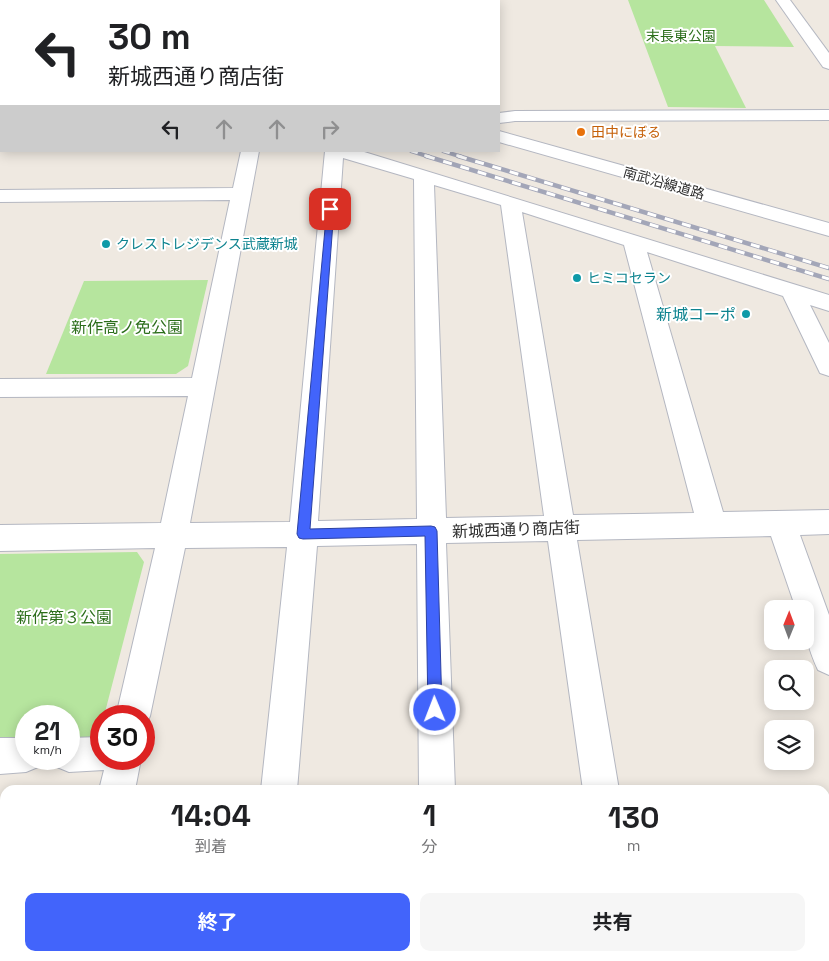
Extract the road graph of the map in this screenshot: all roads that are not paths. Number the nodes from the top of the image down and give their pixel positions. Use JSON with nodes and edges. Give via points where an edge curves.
{"nodes":[{"id":1,"x":784,"y":0,"type":"edge"},
{"id":2,"x":829,"y":64,"type":"edge"},
{"id":3,"x":829,"y":115,"type":"edge"},
{"id":4,"x":500,"y":118,"type":"edge"},
{"id":5,"x":500,"y":136,"type":"edge"},
{"id":6,"x":250,"y":152,"type":"edge"},
{"id":7,"x":334,"y":152,"type":"edge"},
{"id":8,"x":343,"y":152,"type":"edge"},
{"id":9,"x":424,"y":177,"type":"junction"},
{"id":10,"x":240,"y":194,"type":"junction"},
{"id":11,"x":0,"y":196,"type":"edge"},
{"id":12,"x":510,"y":202,"type":"junction"},
{"id":13,"x":829,"y":230,"type":"edge"},
{"id":14,"x":633,"y":241,"type":"junction"},
{"id":15,"x":792,"y":291,"type":"junction"},
{"id":16,"x":829,"y":303,"type":"edge"},
{"id":17,"x":829,"y":367,"type":"edge"},
{"id":18,"x":202,"y":387,"type":"junction"},
{"id":19,"x":0,"y":388,"type":"edge"},
{"id":20,"x":829,"y":522,"type":"edge"},
{"id":21,"x":781,"y":523,"type":"junction"},
{"id":22,"x":712,"y":525,"type":"junction"},
{"id":23,"x":559,"y":527,"type":"junction"},
{"id":24,"x":431,"y":531,"type":"junction"},
{"id":25,"x":303,"y":534,"type":"junction"},
{"id":26,"x":173,"y":535,"type":"junction"},
{"id":27,"x":0,"y":538,"type":"edge"},
{"id":28,"x":829,"y":659,"type":"edge"},
{"id":29,"x":135,"y":705,"type":"edge"},
{"id":30,"x":15,"y":755,"type":"edge"},
{"id":31,"x":0,"y":756,"type":"edge"},
{"id":32,"x":122,"y":770,"type":"edge"},
{"id":33,"x":118,"y":785,"type":"edge"},
{"id":34,"x":279,"y":785,"type":"edge"},
{"id":35,"x":437,"y":785,"type":"edge"},
{"id":36,"x":600,"y":785,"type":"edge"}],
"edges":[{"from":1,"to":2,"type":"street"},
{"from":3,"to":4,"type":"street"},
{"from":5,"to":13,"type":"street","name":"南武沿線道路"},
{"from":6,"to":10,"type":"street"},
{"from":7,"to":25,"type":"street"},
{"from":8,"to":9,"type":"street"},
{"from":9,"to":12,"type":"street"},
{"from":9,"to":24,"type":"street"},
{"from":10,"to":11,"type":"street"},
{"from":10,"to":18,"type":"street"},
{"from":12,"to":14,"type":"street"},
{"from":12,"to":23,"type":"street"},
{"from":14,"to":15,"type":"street"},
{"from":14,"to":22,"type":"street"},
{"from":15,"to":16,"type":"street"},
{"from":15,"to":17,"type":"street"},
{"from":18,"to":19,"type":"street"},
{"from":18,"to":26,"type":"street"},
{"from":20,"to":21,"type":"street","name":"新城西通り商店街"},
{"from":21,"to":22,"type":"street","name":"新城西通り商店街"},
{"from":21,"to":28,"type":"street"},
{"from":22,"to":23,"type":"street","name":"新城西通り商店街"},
{"from":23,"to":24,"type":"street","name":"新城西通り商店街"},
{"from":23,"to":36,"type":"street"},
{"from":24,"to":25,"type":"street","name":"新城西通り商店街"},
{"from":24,"to":35,"type":"street"},
{"from":25,"to":26,"type":"street","name":"新城西通り商店街"},
{"from":25,"to":34,"type":"street"},
{"from":26,"to":27,"type":"street","name":"新城西通り商店街"},
{"from":26,"to":29,"type":"street"},
{"from":30,"to":31,"type":"street"},
{"from":32,"to":33,"type":"street"}]}
